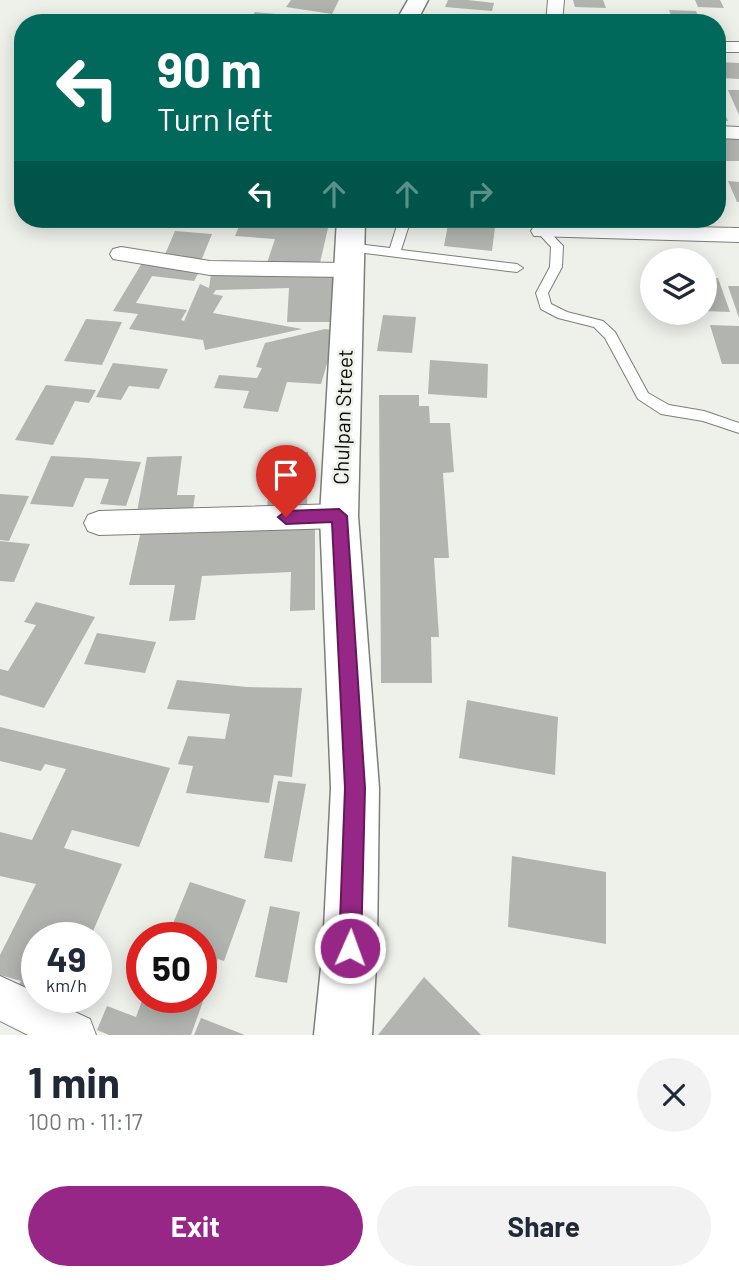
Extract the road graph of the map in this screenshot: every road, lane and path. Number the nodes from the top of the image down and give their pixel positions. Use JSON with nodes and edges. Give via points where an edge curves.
{"nodes":[{"id":1,"x":402,"y":228,"type":"edge"},
{"id":2,"x":541,"y":228,"type":"edge"},
{"id":3,"x":610,"y":228,"type":"edge"},
{"id":4,"x":739,"y":235,"type":"edge"},
{"id":5,"x":349,"y":245,"type":"edge"},
{"id":6,"x":394,"y":253,"type":"junction"},
{"id":7,"x":121,"y":254,"type":"dead end"},
{"id":8,"x":517,"y":268,"type":"dead end"},
{"id":9,"x":739,"y":428,"type":"edge"},
{"id":10,"x":339,"y":516,"type":"junction"},
{"id":11,"x":99,"y":523,"type":"dead end"},
{"id":12,"x":0,"y":998,"type":"edge"},
{"id":13,"x":74,"y":1035,"type":"edge"},
{"id":14,"x":343,"y":1035,"type":"edge"}],
"edges":[{"from":1,"to":6,"type":"lane"},
{"from":2,"to":9,"type":"lane","via":[[557,246],[556,267],[541,293],[545,306],[598,324],[610,335],[643,396],[666,410]]},
{"from":3,"to":4,"type":"street"},
{"from":5,"to":6,"type":"lane"},
{"from":5,"to":7,"type":"street","via":[[210,268]]},
{"from":5,"to":10,"type":"main road","name":"Chulpan Street"},
{"from":6,"to":8,"type":"lane"},
{"from":10,"to":11,"type":"street"},
{"from":10,"to":14,"type":"main road","name":"Chulpan Street","via":[[355,788]]},
{"from":12,"to":13,"type":"street"}]}
